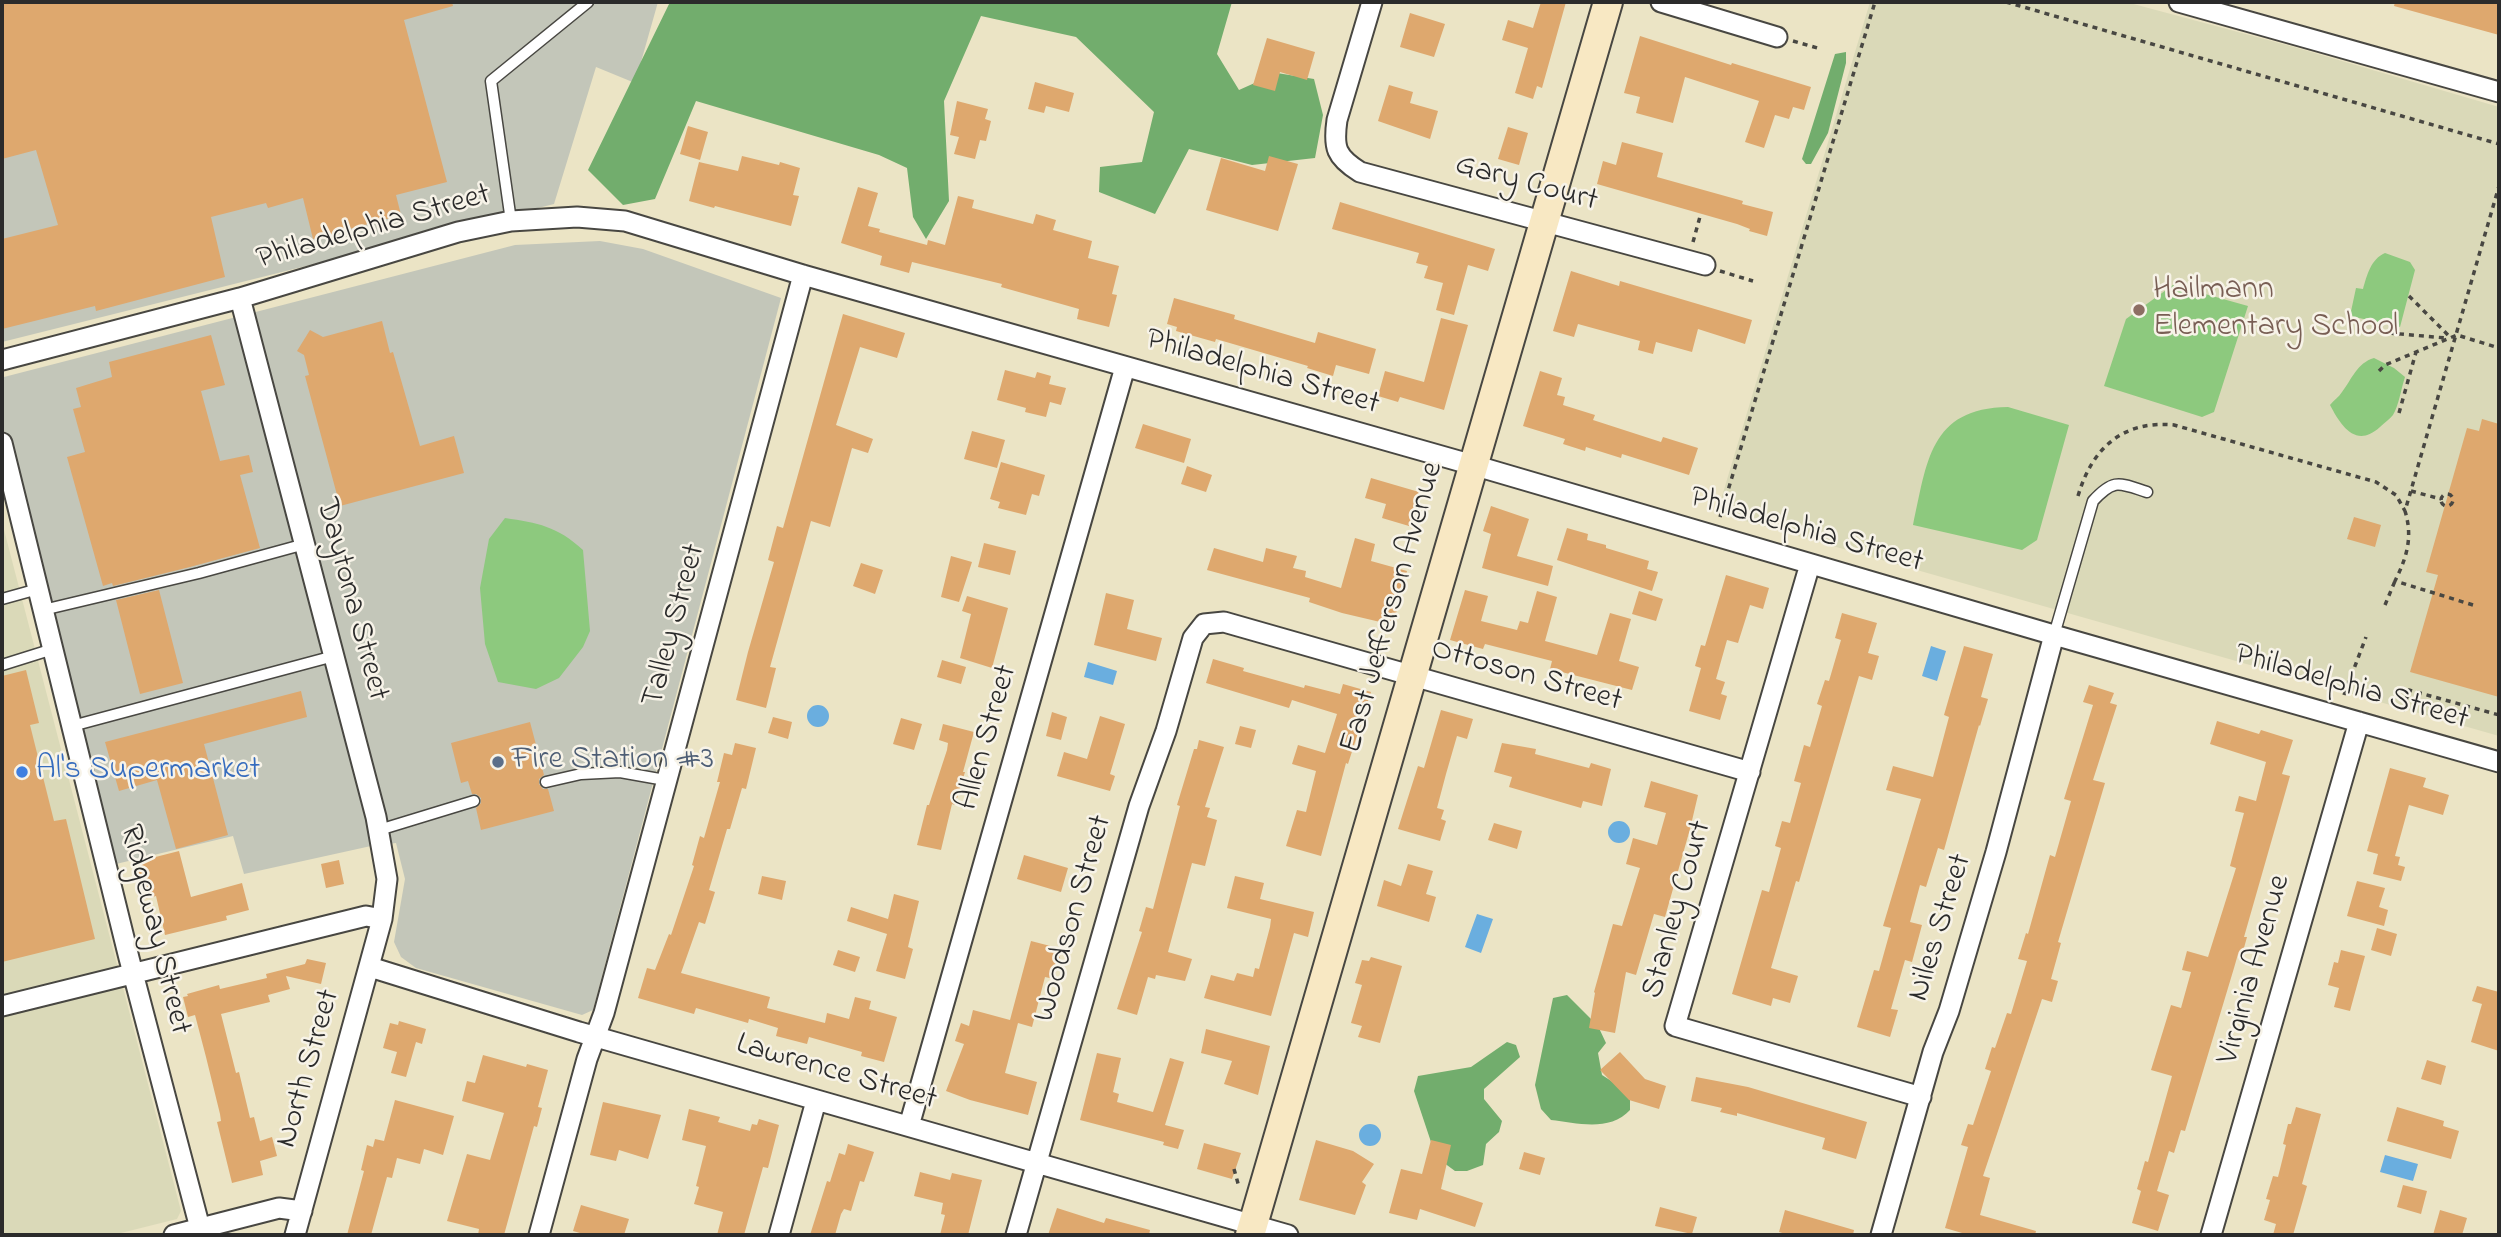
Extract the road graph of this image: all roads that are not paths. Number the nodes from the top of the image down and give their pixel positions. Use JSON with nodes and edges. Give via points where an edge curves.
{"nodes":[{"id":1,"x":588,"y":2,"type":"edge"},
{"id":2,"x":1372,"y":2,"type":"edge"},
{"id":3,"x":1608,"y":2,"type":"edge"},
{"id":4,"x":1661,"y":2,"type":"edge"},
{"id":5,"x":2179,"y":2,"type":"edge"},
{"id":6,"x":1777,"y":37,"type":"dead end"},
{"id":7,"x":2499,"y":92,"type":"edge"},
{"id":8,"x":1543,"y":220,"type":"junction"},
{"id":9,"x":511,"y":221,"type":"junction"},
{"id":10,"x":1705,"y":265,"type":"road end"},
{"id":11,"x":803,"y":275,"type":"junction"},
{"id":12,"x":240,"y":298,"type":"junction"},
{"id":13,"x":2,"y":360,"type":"edge"},
{"id":14,"x":1125,"y":366,"type":"junction"},
{"id":15,"x":2,"y":443,"type":"edge"},
{"id":16,"x":1473,"y":465,"type":"junction"},
{"id":17,"x":2147,"y":492,"type":"dead end"},
{"id":18,"x":305,"y":544,"type":"junction"},
{"id":19,"x":1810,"y":564,"type":"junction"},
{"id":20,"x":38,"y":589,"type":"junction"},
{"id":21,"x":2,"y":599,"type":"edge"},
{"id":22,"x":43,"y":610,"type":"junction"},
{"id":23,"x":1204,"y":624,"type":"joint"},
{"id":24,"x":2054,"y":635,"type":"junction"},
{"id":25,"x":53,"y":649,"type":"junction"},
{"id":26,"x":334,"y":656,"type":"junction"},
{"id":27,"x":2,"y":665,"type":"edge"},
{"id":28,"x":1411,"y":675,"type":"junction"},
{"id":29,"x":2359,"y":722,"type":"junction"},
{"id":30,"x":72,"y":726,"type":"junction"},
{"id":31,"x":2499,"y":762,"type":"edge"},
{"id":32,"x":1750,"y":772,"type":"junction"},
{"id":33,"x":665,"y":780,"type":"junction"},
{"id":34,"x":546,"y":782,"type":"dead end"},
{"id":35,"x":474,"y":802,"type":"dead end"},
{"id":36,"x":379,"y":830,"type":"junction"},
{"id":37,"x":382,"y":919,"type":"junction"},
{"id":38,"x":370,"y":967,"type":"junction"},
{"id":39,"x":133,"y":975,"type":"junction"},
{"id":40,"x":2,"y":1006,"type":"edge"},
{"id":41,"x":595,"y":1036,"type":"junction"},
{"id":42,"x":1921,"y":1097,"type":"junction"},
{"id":43,"x":817,"y":1101,"type":"junction"},
{"id":44,"x":909,"y":1126,"type":"junction"},
{"id":45,"x":1037,"y":1163,"type":"junction"},
{"id":46,"x":302,"y":1211,"type":"junction"},
{"id":47,"x":200,"y":1228,"type":"junction"},
{"id":48,"x":1251,"y":1230,"type":"edge"},
{"id":49,"x":174,"y":1235,"type":"edge"},
{"id":50,"x":295,"y":1235,"type":"edge"},
{"id":51,"x":539,"y":1235,"type":"edge"},
{"id":52,"x":779,"y":1235,"type":"edge"},
{"id":53,"x":1016,"y":1235,"type":"edge"},
{"id":54,"x":1288,"y":1235,"type":"edge"},
{"id":55,"x":1881,"y":1235,"type":"edge"},
{"id":56,"x":2211,"y":1235,"type":"edge"}],
"edges":[{"from":1,"to":9,"type":"lane","via":[[491,81]]},
{"from":2,"to":8,"type":"street","name":"Gary Court","via":[[1337,120],[1337,152],[1360,172]]},
{"from":3,"to":8,"type":"street","name":"East Jefferson Avenue"},
{"from":4,"to":6,"type":"street"},
{"from":5,"to":7,"type":"street"},
{"from":8,"to":10,"type":"street","name":"Gary Court"},
{"from":8,"to":16,"type":"street","name":"East Jefferson Avenue"},
{"from":9,"to":11,"type":"street","name":"Philadelphia Street","via":[[625,220]]},
{"from":9,"to":12,"type":"street","name":"Philadelphia Street","via":[[458,232]]},
{"from":11,"to":14,"type":"street","name":"Philadelphia Street"},
{"from":11,"to":33,"type":"street","name":"Talley Street"},
{"from":12,"to":13,"type":"street","name":"Philadelphia Street"},
{"from":12,"to":18,"type":"street","name":"Daytona Street"},
{"from":14,"to":16,"type":"street","name":"Philadelphia Street"},
{"from":14,"to":44,"type":"street","name":"Allen Street"},
{"from":15,"to":20,"type":"street","name":"Ridgeway Street"},
{"from":16,"to":19,"type":"street","name":"Philadelphia Street"},
{"from":16,"to":28,"type":"street","name":"East Jefferson Avenue"},
{"from":17,"to":24,"type":"lane","via":[[2115,483],[2093,501]]},
{"from":18,"to":22,"type":"lane"},
{"from":18,"to":26,"type":"street","name":"Daytona Street"},
{"from":19,"to":24,"type":"street","name":"Philadelphia Street"},
{"from":19,"to":32,"type":"street","name":"Stanley Court"},
{"from":20,"to":21,"type":"lane"},
{"from":20,"to":22,"type":"street","name":"Ridgeway Street"},
{"from":22,"to":25,"type":"street","name":"Ridgeway Street"},
{"from":23,"to":28,"type":"street","name":"Ottoson Street","via":[[1224,622]]},
{"from":23,"to":45,"type":"street","name":"Woodson Street","via":[[1193,638],[1142,796]]},
{"from":24,"to":29,"type":"street","name":"Philadelphia Street"},
{"from":24,"to":42,"type":"street","name":"Niles Street","via":[[1996,852]]},
{"from":25,"to":27,"type":"lane"},
{"from":25,"to":30,"type":"street","name":"Ridgeway Street"},
{"from":26,"to":30,"type":"lane"},
{"from":26,"to":36,"type":"street","name":"Daytona Street"},
{"from":28,"to":32,"type":"street","name":"Ottoson Street"},
{"from":28,"to":48,"type":"street","name":"East Jefferson Avenue"},
{"from":29,"to":31,"type":"street","name":"Philadelphia Street"},
{"from":29,"to":56,"type":"street","name":"Virginia Avenue"},
{"from":30,"to":39,"type":"street","name":"Ridgeway Street"},
{"from":32,"to":42,"type":"street","name":"Stanley Court","via":[[1675,1027]]},
{"from":33,"to":34,"type":"lane","via":[[620,772]]},
{"from":33,"to":41,"type":"street","name":"Talley Street"},
{"from":35,"to":36,"type":"lane"},
{"from":36,"to":37,"type":"street","name":"Daytona Street","via":[[387,879]]},
{"from":37,"to":38,"type":"street","name":"North Street"},
{"from":37,"to":39,"type":"street","via":[[366,916]]},
{"from":38,"to":41,"type":"street","name":"Lawrence Street"},
{"from":38,"to":46,"type":"street","name":"North Street"},
{"from":39,"to":40,"type":"street"},
{"from":39,"to":47,"type":"street","name":"Ridgeway Street"},
{"from":41,"to":43,"type":"street","name":"Lawrence Street"},
{"from":41,"to":51,"type":"street","name":"Talley Street"},
{"from":42,"to":55,"type":"street","name":"Niles Street"},
{"from":43,"to":44,"type":"street","name":"Lawrence Street"},
{"from":43,"to":52,"type":"street"},
{"from":44,"to":45,"type":"street","name":"Lawrence Street"},
{"from":45,"to":48,"type":"street","name":"Lawrence Street"},
{"from":45,"to":53,"type":"street","name":"Woodson Street"},
{"from":46,"to":47,"type":"street","via":[[279,1208]]},
{"from":46,"to":50,"type":"street","name":"North Street"},
{"from":47,"to":49,"type":"street"},
{"from":48,"to":54,"type":"street","name":"Lawrence Street"}]}
